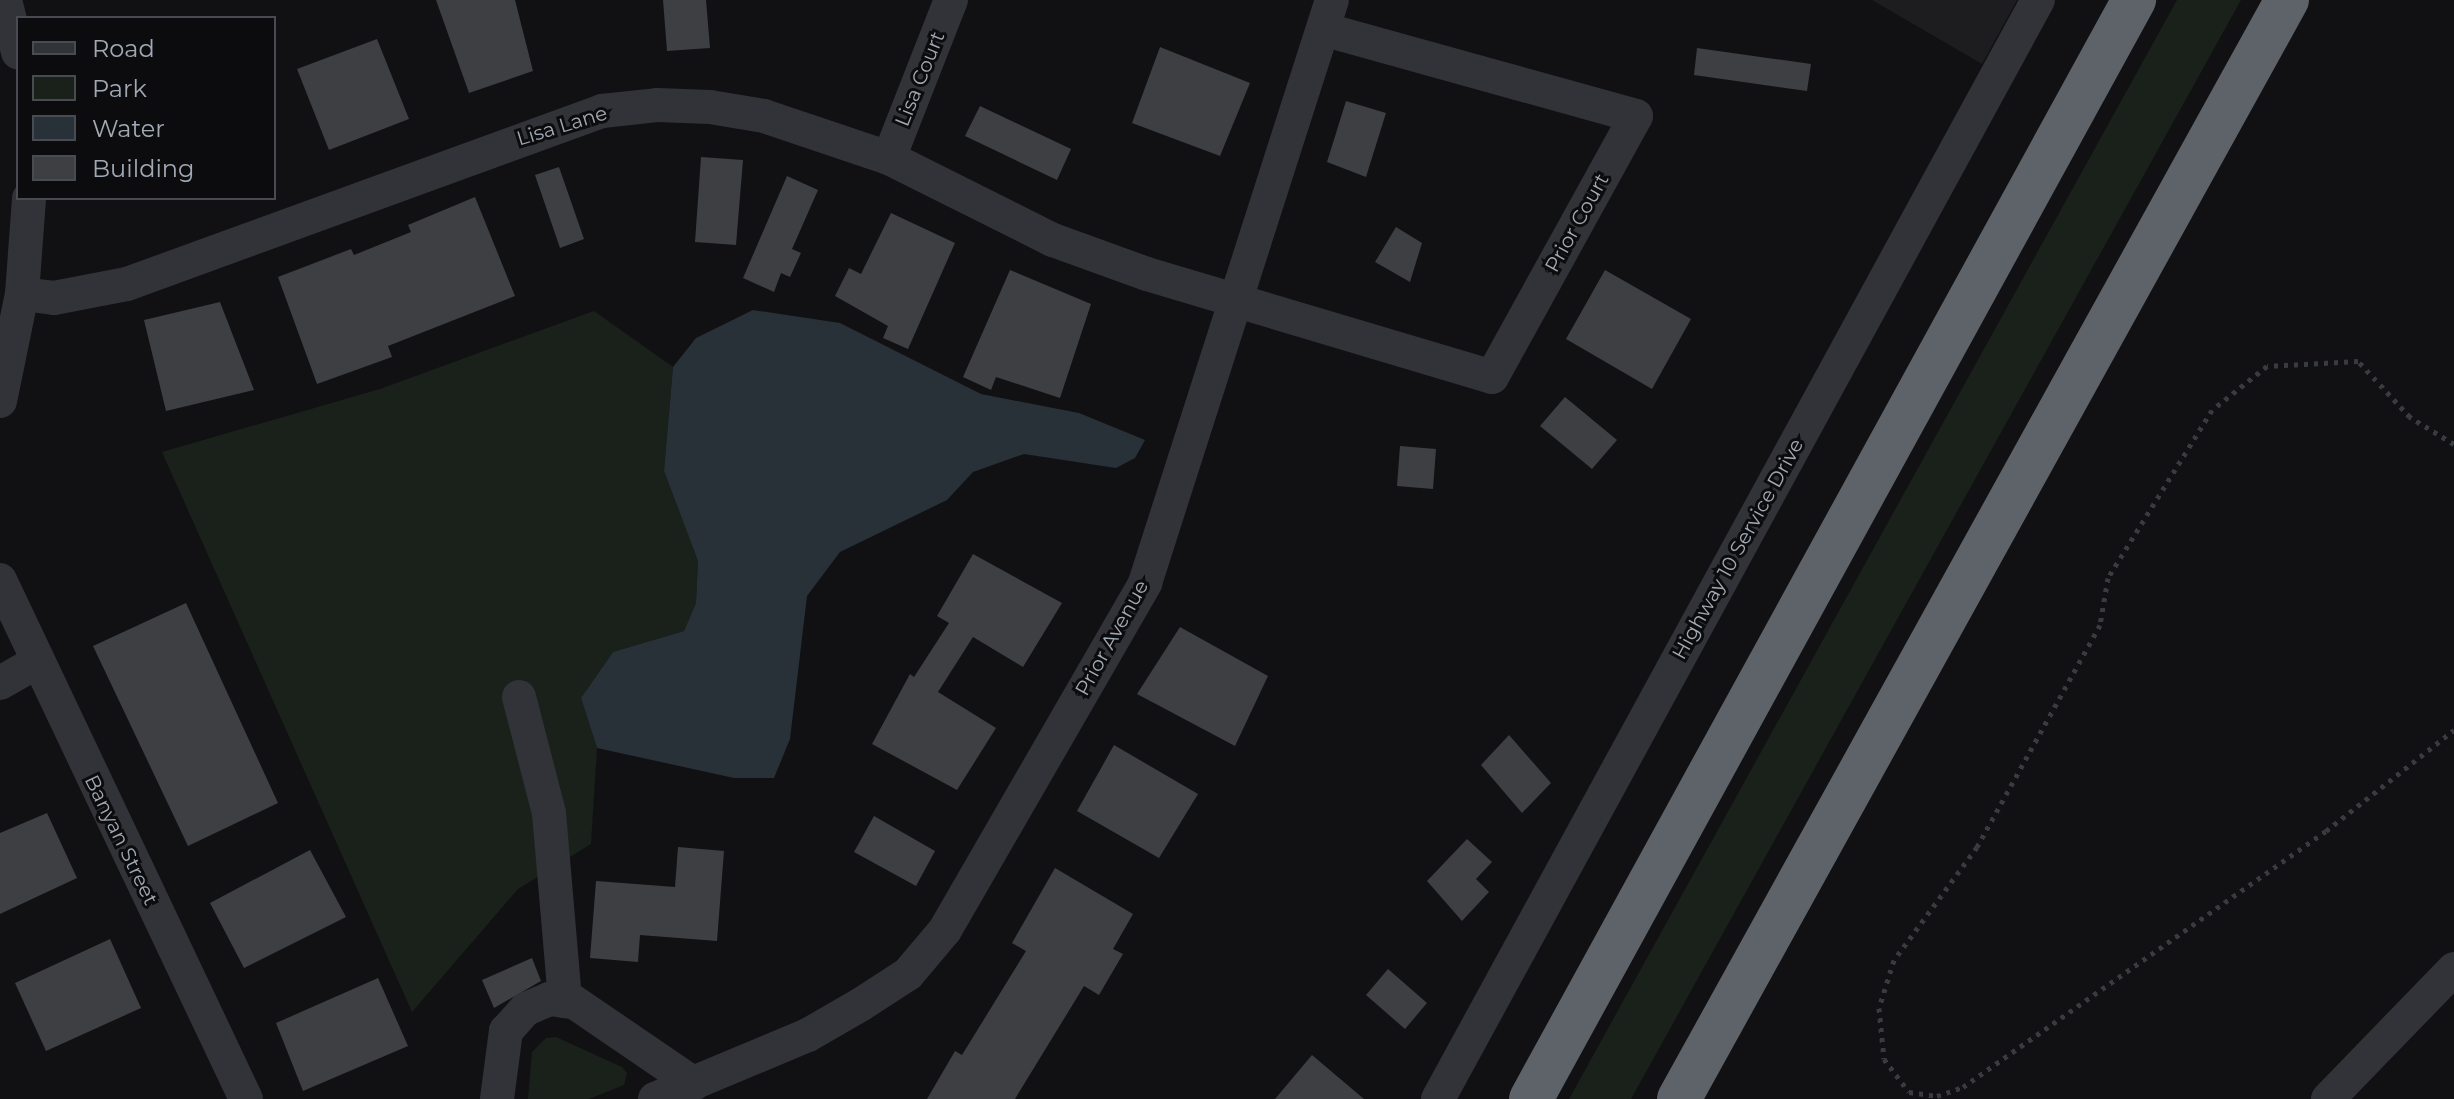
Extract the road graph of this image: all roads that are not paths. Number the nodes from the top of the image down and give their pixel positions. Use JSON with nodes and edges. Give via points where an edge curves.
{"nodes":[{"id":1,"x":5,"y":0,"type":"edge"},
{"id":2,"x":951,"y":0,"type":"edge"},
{"id":3,"x":2038,"y":0,"type":"edge"},
{"id":4,"x":2134,"y":0,"type":"edge"},
{"id":5,"x":2287,"y":0,"type":"edge"},
{"id":6,"x":1329,"y":15,"type":"edge"},
{"id":7,"x":16,"y":47,"type":"edge"},
{"id":8,"x":889,"y":158,"type":"junction"},
{"id":9,"x":29,"y":200,"type":"edge"},
{"id":10,"x":22,"y":294,"type":"junction"},
{"id":11,"x":1237,"y":300,"type":"junction"},
{"id":12,"x":0,"y":401,"type":"edge"},
{"id":13,"x":0,"y":580,"type":"edge"},
{"id":14,"x":35,"y":663,"type":"junction"},
{"id":15,"x":0,"y":672,"type":"edge"},
{"id":16,"x":0,"y":683,"type":"edge"},
{"id":17,"x":519,"y":697,"type":"dead end"},
{"id":18,"x":1634,"y":909,"type":"junction"},
{"id":19,"x":2454,"y":969,"type":"edge"},
{"id":20,"x":565,"y":1001,"type":"junction"},
{"id":21,"x":674,"y":1094,"type":"edge"},
{"id":22,"x":246,"y":1099,"type":"edge"},
{"id":23,"x":497,"y":1099,"type":"edge"},
{"id":24,"x":1438,"y":1099,"type":"edge"},
{"id":25,"x":1503,"y":1099,"type":"edge"},
{"id":26,"x":1531,"y":1099,"type":"edge"},
{"id":27,"x":1679,"y":1099,"type":"edge"},
{"id":28,"x":2328,"y":1099,"type":"edge"}],
"edges":[{"from":1,"to":7,"type":"street"},
{"from":2,"to":8,"type":"street","name":"Lisa Court"},
{"from":3,"to":24,"type":"street","name":"Highway 10 Service Drive"},
{"from":4,"to":18,"type":"highway"},
{"from":5,"to":27,"type":"highway"},
{"from":6,"to":11,"type":"street","name":"Prior Avenue"},
{"from":6,"to":11,"type":"street","name":"Prior Court","via":[[1636,116],[1492,377]]},
{"from":8,"to":10,"type":"street","name":"Lisa Lane","via":[[764,116],[710,107],[602,111],[127,284],[54,298]]},
{"from":8,"to":11,"type":"street","name":"Lisa Lane","via":[[1053,240]]},
{"from":9,"to":10,"type":"street"},
{"from":10,"to":12,"type":"street"},
{"from":11,"to":21,"type":"street","name":"Prior Avenue","via":[[1145,583],[945,930],[908,974],[860,1005],[808,1035]]},
{"from":13,"to":14,"type":"street","name":"Banyan Street"},
{"from":14,"to":15,"type":"street"},
{"from":14,"to":16,"type":"street"},
{"from":14,"to":22,"type":"street","name":"Banyan Street"},
{"from":17,"to":20,"type":"street","via":[[549,813]]},
{"from":18,"to":25,"type":"highway"},
{"from":18,"to":26,"type":"highway"},
{"from":19,"to":28,"type":"street"},
{"from":20,"to":21,"type":"street","via":[[574,1002]]},
{"from":20,"to":23,"type":"street","via":[[549,999],[526,1009],[506,1031]]}]}
